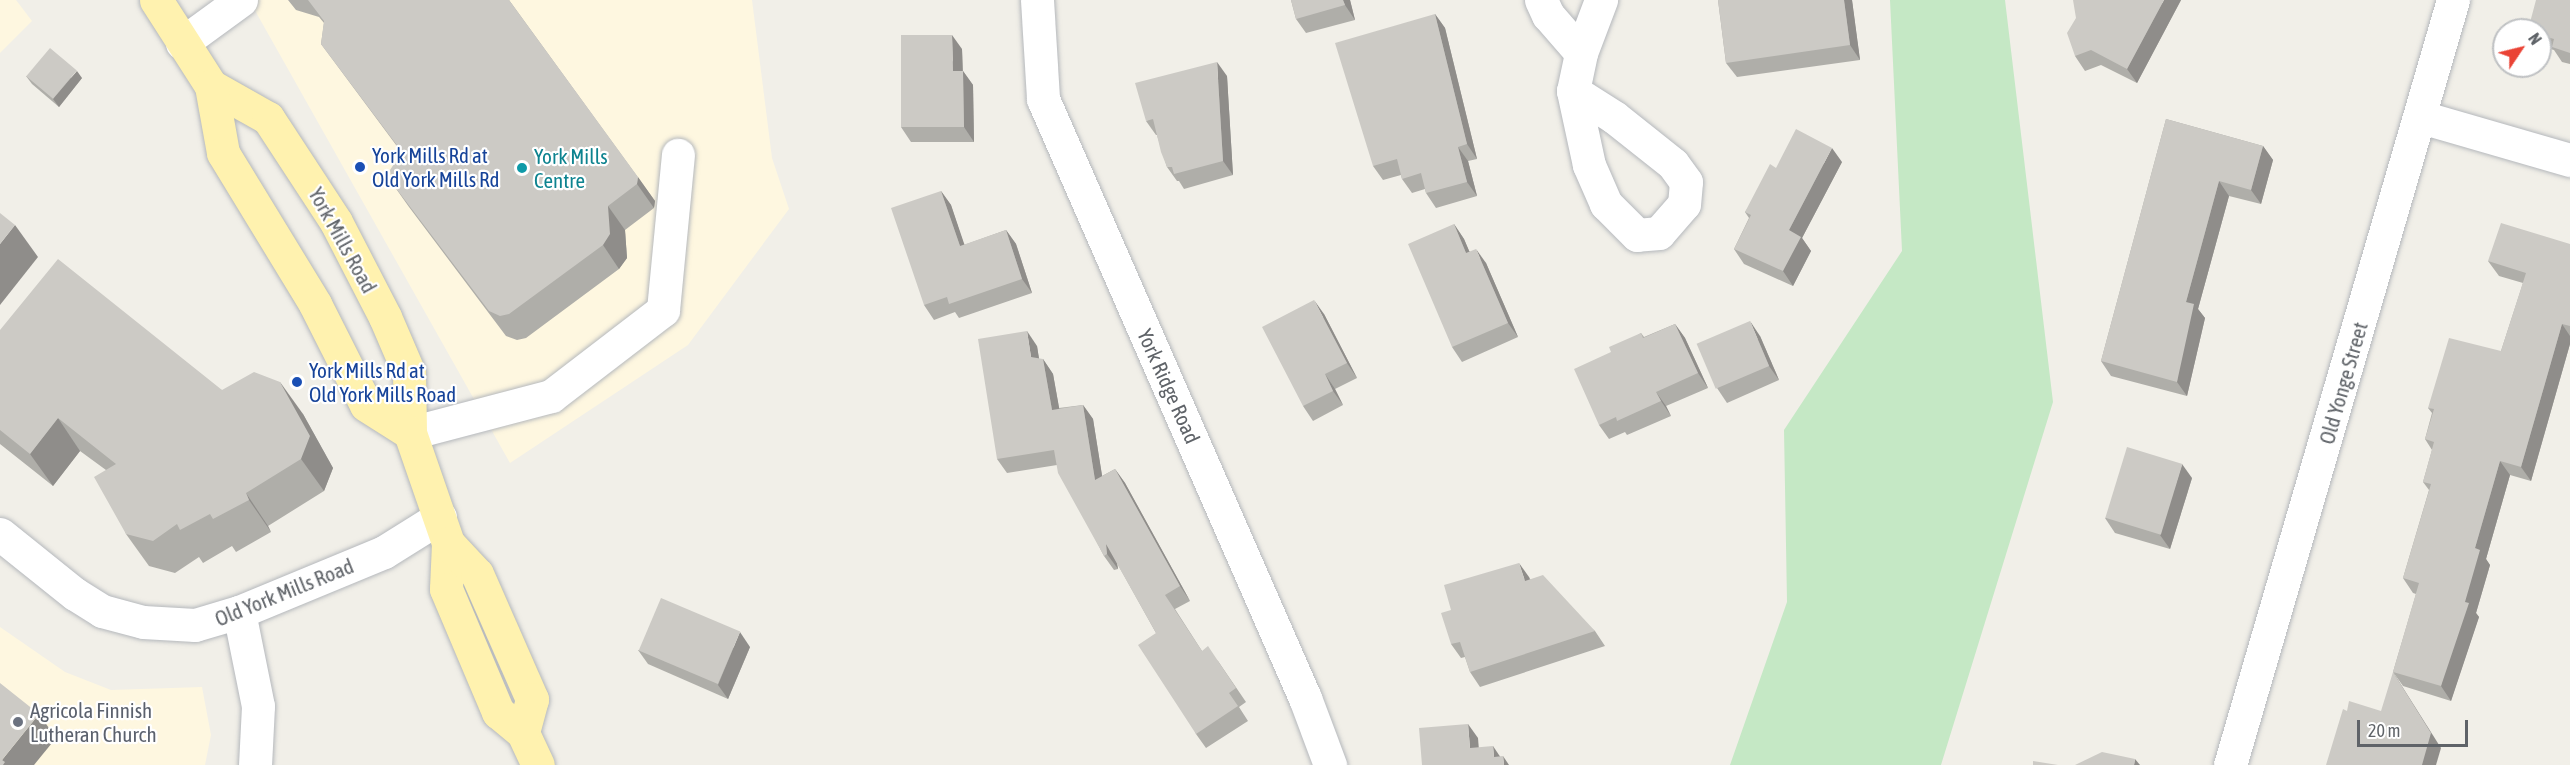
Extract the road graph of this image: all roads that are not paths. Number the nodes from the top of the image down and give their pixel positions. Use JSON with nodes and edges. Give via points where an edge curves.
{"nodes":[{"id":1,"x":241,"y":0,"type":"edge"},
{"id":2,"x":1036,"y":0,"type":"edge"},
{"id":3,"x":1541,"y":0,"type":"edge"},
{"id":4,"x":1601,"y":0,"type":"edge"},
{"id":5,"x":2453,"y":0,"type":"edge"},
{"id":6,"x":154,"y":1,"type":"edge"},
{"id":7,"x":182,"y":43,"type":"junction"},
{"id":8,"x":1581,"y":53,"type":"junction"},
{"id":9,"x":211,"y":86,"type":"junction"},
{"id":10,"x":1574,"y":91,"type":"dead end"},
{"id":11,"x":2421,"y":117,"type":"junction"},
{"id":12,"x":678,"y":155,"type":"dead end"},
{"id":13,"x":2570,"y":160,"type":"edge"},
{"id":14,"x":410,"y":433,"type":"junction"},
{"id":15,"x":444,"y":530,"type":"junction"},
{"id":16,"x":0,"y":534,"type":"edge"},
{"id":17,"x":239,"y":612,"type":"junction"},
{"id":18,"x":255,"y":765,"type":"edge"},
{"id":19,"x":538,"y":765,"type":"edge"},
{"id":20,"x":1330,"y":765,"type":"edge"},
{"id":21,"x":2230,"y":765,"type":"edge"}],
"edges":[{"from":1,"to":7,"type":"street"},
{"from":2,"to":20,"type":"street","name":"York Ridge Road","via":[[1043,99],[1300,687]]},
{"from":3,"to":8,"type":"street","via":[[1548,15]]},
{"from":4,"to":8,"type":"street"},
{"from":5,"to":11,"type":"street","name":"Old Yonge Street"},
{"from":6,"to":7,"type":"main road","name":"York Mills Road"},
{"from":7,"to":9,"type":"main road","name":"York Mills Road"},
{"from":8,"to":10,"type":"street"},
{"from":9,"to":14,"type":"main road","name":"York Mills Road","via":[[223,153],[315,304],[366,405]]},
{"from":9,"to":14,"type":"main road","name":"York Mills Road","via":[[268,118],[336,222],[409,373]]},
{"from":11,"to":13,"type":"street"},
{"from":11,"to":21,"type":"street","name":"Old Yonge Street"},
{"from":12,"to":14,"type":"street","via":[[663,310],[551,396]]},
{"from":14,"to":15,"type":"main road","name":"York Mills Road"},
{"from":15,"to":17,"type":"street","name":"Old York Mills Road"},
{"from":15,"to":19,"type":"main road","name":"York Mills Road","via":[[446,589],[498,712],[523,733]]},
{"from":16,"to":17,"type":"street","name":"Old York Mills Road","via":[[102,611],[174,626],[211,622]]},
{"from":17,"to":18,"type":"street","via":[[256,696],[259,740]]}]}
